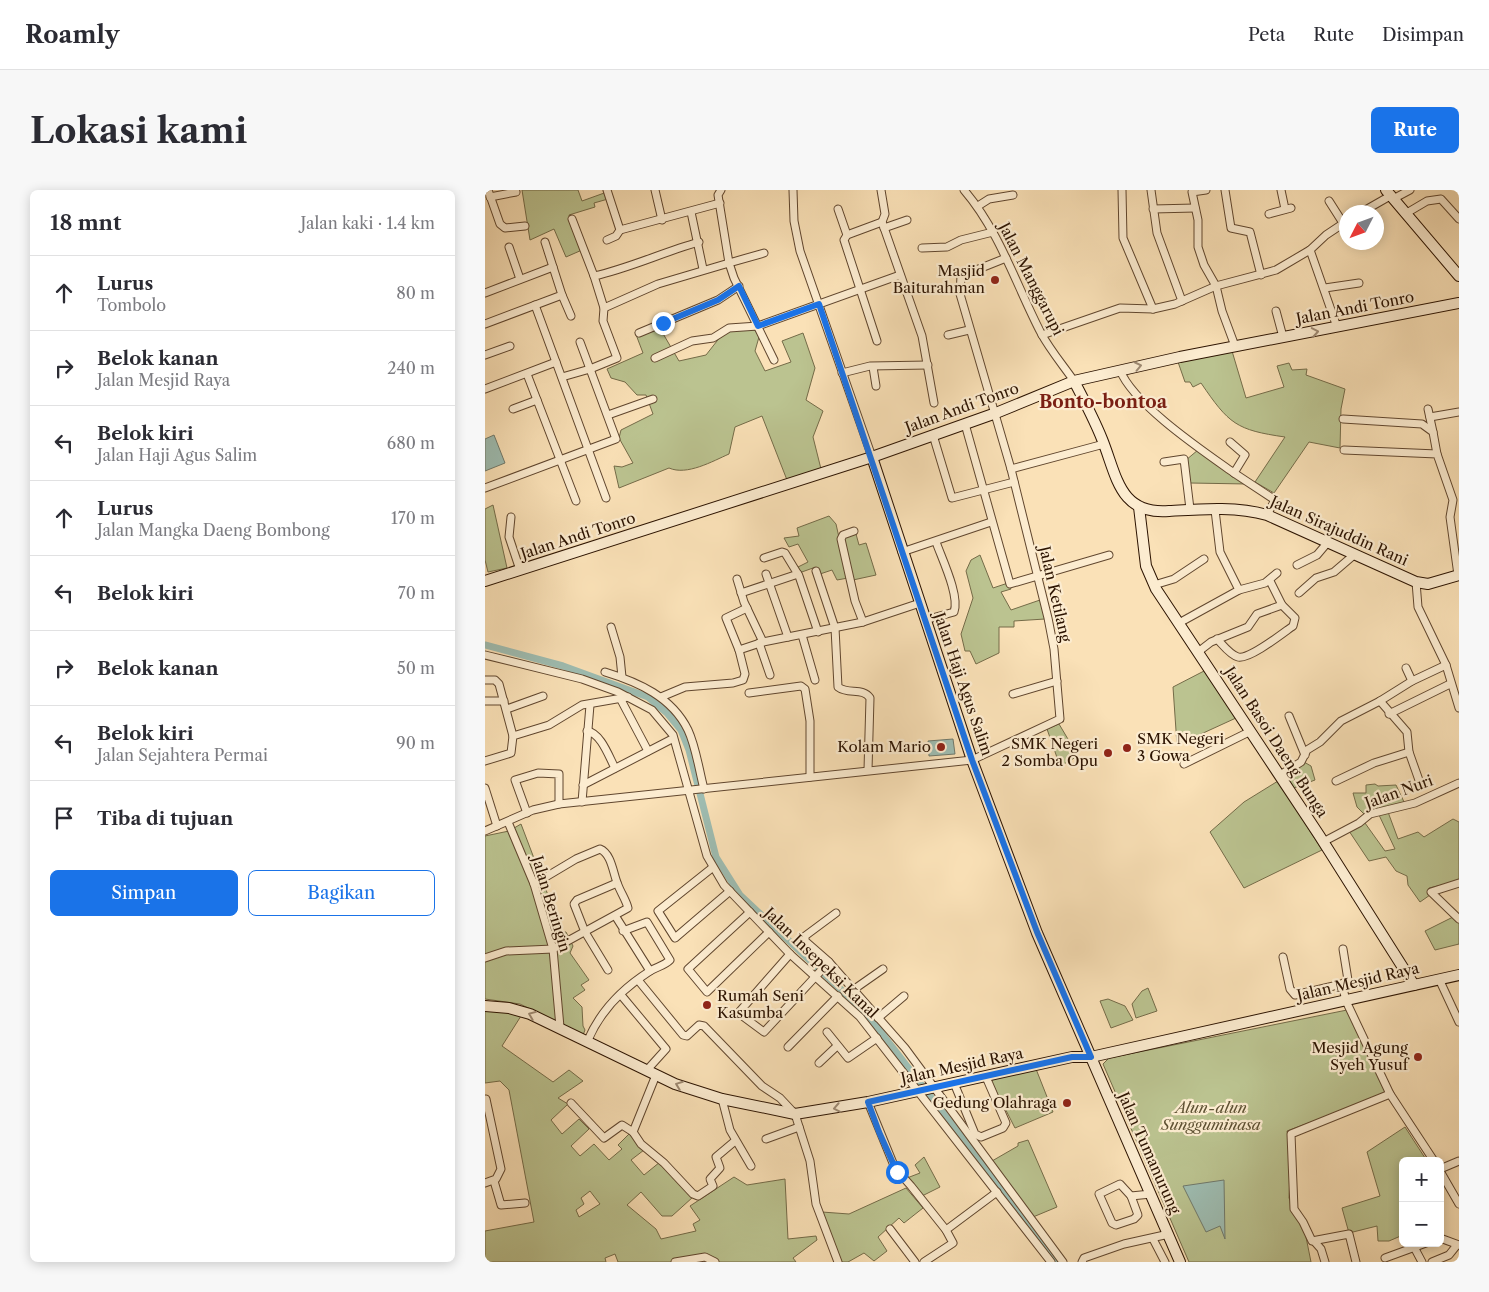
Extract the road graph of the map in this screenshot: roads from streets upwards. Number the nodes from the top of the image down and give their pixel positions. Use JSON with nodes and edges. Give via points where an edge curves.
{"nodes":[{"id":1,"x":607,"y":190,"type":"edge"},
{"id":2,"x":655,"y":190,"type":"edge"},
{"id":3,"x":721,"y":190,"type":"edge"},
{"id":4,"x":793,"y":190,"type":"edge"},
{"id":5,"x":881,"y":190,"type":"edge"},
{"id":6,"x":964,"y":190,"type":"edge"},
{"id":7,"x":1122,"y":190,"type":"edge"},
{"id":8,"x":1151,"y":190,"type":"edge"},
{"id":9,"x":1206,"y":190,"type":"edge"},
{"id":10,"x":1225,"y":190,"type":"edge"},
{"id":11,"x":1281,"y":190,"type":"edge"},
{"id":12,"x":1410,"y":190,"type":"edge"},
{"id":13,"x":1192,"y":191,"type":"edge"},
{"id":14,"x":516,"y":192,"type":"dead end"},
{"id":15,"x":489,"y":193,"type":"edge"},
{"id":16,"x":1013,"y":195,"type":"dead end"},
{"id":17,"x":1390,"y":195,"type":"edge"},
{"id":18,"x":1329,"y":201,"type":"dead end"},
{"id":19,"x":720,"y":203,"type":"junction"},
{"id":20,"x":1374,"y":205,"type":"edge"},
{"id":21,"x":978,"y":206,"type":"junction"},
{"id":22,"x":838,"y":208,"type":"dead end"},
{"id":23,"x":1195,"y":208,"type":"junction"},
{"id":24,"x":1153,"y":210,"type":"junction"},
{"id":25,"x":691,"y":212,"type":"junction"},
{"id":26,"x":1269,"y":214,"type":"dead end"},
{"id":27,"x":1339,"y":214,"type":"edge"},
{"id":28,"x":1405,"y":214,"type":"junction"},
{"id":29,"x":1459,"y":219,"type":"edge"},
{"id":30,"x":572,"y":220,"type":"dead end"},
{"id":31,"x":662,"y":220,"type":"junction"},
{"id":32,"x":907,"y":220,"type":"dead end"},
{"id":33,"x":883,"y":225,"type":"junction"},
{"id":34,"x":525,"y":226,"type":"dead end"},
{"id":35,"x":1339,"y":226,"type":"edge"},
{"id":36,"x":620,"y":230,"type":"junction"},
{"id":37,"x":993,"y":232,"type":"junction"},
{"id":38,"x":847,"y":235,"type":"junction"},
{"id":39,"x":607,"y":240,"type":"dead end"},
{"id":40,"x":545,"y":242,"type":"dead end"},
{"id":41,"x":699,"y":242,"type":"junction"},
{"id":42,"x":509,"y":247,"type":"dead end"},
{"id":43,"x":922,"y":248,"type":"dead end"},
{"id":44,"x":1310,"y":250,"type":"junction"},
{"id":45,"x":763,"y":253,"type":"dead end"},
{"id":46,"x":1006,"y":258,"type":"junction"},
{"id":47,"x":729,"y":263,"type":"junction"},
{"id":48,"x":553,"y":267,"type":"junction"},
{"id":49,"x":703,"y":269,"type":"junction"},
{"id":50,"x":899,"y":275,"type":"junction"},
{"id":51,"x":1261,"y":275,"type":"junction"},
{"id":52,"x":594,"y":276,"type":"junction"},
{"id":53,"x":1459,"y":276,"type":"edge"},
{"id":54,"x":520,"y":279,"type":"junction"},
{"id":55,"x":1359,"y":283,"type":"dead end"},
{"id":56,"x":739,"y":286,"type":"junction"},
{"id":57,"x":1216,"y":286,"type":"junction"},
{"id":58,"x":860,"y":288,"type":"junction"},
{"id":59,"x":1325,"y":288,"type":"junction"},
{"id":60,"x":485,"y":291,"type":"edge"},
{"id":61,"x":562,"y":295,"type":"junction"},
{"id":62,"x":1183,"y":301,"type":"junction"},
{"id":63,"x":1459,"y":303,"type":"edge"},
{"id":64,"x":819,"y":304,"type":"junction"},
{"id":65,"x":535,"y":305,"type":"junction"},
{"id":66,"x":604,"y":308,"type":"junction"},
{"id":67,"x":1153,"y":309,"type":"junction"},
{"id":68,"x":1276,"y":311,"type":"dead end"},
{"id":69,"x":571,"y":316,"type":"dead end"},
{"id":70,"x":485,"y":324,"type":"edge"},
{"id":71,"x":758,"y":326,"type":"junction"},
{"id":72,"x":1337,"y":328,"type":"junction"},
{"id":73,"x":969,"y":330,"type":"junction"},
{"id":74,"x":639,"y":333,"type":"dead end"},
{"id":75,"x":948,"y":335,"type":"dead end"},
{"id":76,"x":1042,"y":335,"type":"junction"},
{"id":77,"x":1283,"y":337,"type":"junction"},
{"id":78,"x":877,"y":341,"type":"dead end"},
{"id":79,"x":579,"y":342,"type":"dead end"},
{"id":80,"x":510,"y":346,"type":"dead end"},
{"id":81,"x":1235,"y":346,"type":"junction"},
{"id":82,"x":485,"y":355,"type":"edge"},
{"id":83,"x":655,"y":358,"type":"dead end"},
{"id":84,"x":774,"y":360,"type":"dead end"},
{"id":85,"x":556,"y":362,"type":"junction"},
{"id":86,"x":928,"y":365,"type":"junction"},
{"id":87,"x":873,"y":367,"type":"junction"},
{"id":88,"x":590,"y":369,"type":"junction"},
{"id":89,"x":1120,"y":370,"type":"junction"},
{"id":90,"x":841,"y":373,"type":"junction"},
{"id":91,"x":527,"y":374,"type":"junction"},
{"id":92,"x":561,"y":377,"type":"junction"},
{"id":93,"x":1074,"y":381,"type":"junction"},
{"id":94,"x":875,"y":386,"type":"dead end"},
{"id":95,"x":485,"y":389,"type":"edge"},
{"id":96,"x":653,"y":399,"type":"dead end"},
{"id":97,"x":537,"y":400,"type":"junction"},
{"id":98,"x":934,"y":403,"type":"dead end"},
{"id":99,"x":513,"y":409,"type":"dead end"},
{"id":100,"x":1428,"y":409,"type":"dead end"},
{"id":101,"x":996,"y":412,"type":"junction"},
{"id":102,"x":1459,"y":412,"type":"edge"},
{"id":103,"x":609,"y":415,"type":"junction"},
{"id":104,"x":1430,"y":417,"type":"junction"},
{"id":105,"x":1343,"y":418,"type":"dead end"},
{"id":106,"x":965,"y":424,"type":"junction"},
{"id":107,"x":1433,"y":432,"type":"junction"},
{"id":108,"x":933,"y":435,"type":"junction"},
{"id":109,"x":1230,"y":442,"type":"dead end"},
{"id":110,"x":1104,"y":444,"type":"junction"},
{"id":111,"x":1344,"y":450,"type":"dead end"},
{"id":112,"x":587,"y":451,"type":"junction"},
{"id":113,"x":1437,"y":454,"type":"junction"},
{"id":114,"x":872,"y":458,"type":"junction"},
{"id":115,"x":560,"y":460,"type":"junction"},
{"id":116,"x":1164,"y":462,"type":"dead end"},
{"id":117,"x":1011,"y":469,"type":"junction"},
{"id":118,"x":1233,"y":472,"type":"junction"},
{"id":119,"x":1014,"y":482,"type":"junction"},
{"id":120,"x":485,"y":488,"type":"edge"},
{"id":121,"x":982,"y":490,"type":"junction"},
{"id":122,"x":606,"y":498,"type":"dead end"},
{"id":123,"x":576,"y":501,"type":"dead end"},
{"id":124,"x":1139,"y":507,"type":"junction"},
{"id":125,"x":1190,"y":509,"type":"junction"},
{"id":126,"x":1215,"y":510,"type":"junction"},
{"id":127,"x":1267,"y":515,"type":"junction"},
{"id":128,"x":511,"y":517,"type":"dead end"},
{"id":129,"x":991,"y":522,"type":"junction"},
{"id":130,"x":854,"y":531,"type":"dead end"},
{"id":131,"x":936,"y":542,"type":"junction"},
{"id":132,"x":1328,"y":542,"type":"junction"},
{"id":133,"x":902,"y":552,"type":"junction"},
{"id":134,"x":1355,"y":554,"type":"junction"},
{"id":135,"x":1109,"y":555,"type":"dead end"},
{"id":136,"x":763,"y":558,"type":"dead end"},
{"id":137,"x":1204,"y":559,"type":"dead end"},
{"id":138,"x":1297,"y":565,"type":"dead end"},
{"id":139,"x":520,"y":570,"type":"junction"},
{"id":140,"x":816,"y":571,"type":"dead end"},
{"id":141,"x":766,"y":574,"type":"dead end"},
{"id":142,"x":798,"y":574,"type":"junction"},
{"id":143,"x":1277,"y":574,"type":"dead end"},
{"id":144,"x":1459,"y":575,"type":"edge"},
{"id":145,"x":1038,"y":577,"type":"junction"},
{"id":146,"x":737,"y":579,"type":"dead end"},
{"id":147,"x":485,"y":581,"type":"edge"},
{"id":148,"x":1270,"y":581,"type":"junction"},
{"id":149,"x":1416,"y":582,"type":"junction"},
{"id":150,"x":769,"y":584,"type":"junction"},
{"id":151,"x":1154,"y":585,"type":"junction"},
{"id":152,"x":1239,"y":590,"type":"junction"},
{"id":153,"x":741,"y":593,"type":"junction"},
{"id":154,"x":1299,"y":593,"type":"dead end"},
{"id":155,"x":920,"y":603,"type":"junction"},
{"id":156,"x":1282,"y":605,"type":"junction"},
{"id":157,"x":747,"y":608,"type":"junction"},
{"id":158,"x":925,"y":620,"type":"junction"},
{"id":159,"x":863,"y":622,"type":"junction"},
{"id":160,"x":1179,"y":623,"type":"junction"},
{"id":161,"x":611,"y":628,"type":"dead end"},
{"id":162,"x":835,"y":628,"type":"junction"},
{"id":163,"x":818,"y":632,"type":"junction"},
{"id":164,"x":802,"y":635,"type":"junction"},
{"id":165,"x":787,"y":637,"type":"junction"},
{"id":166,"x":1217,"y":639,"type":"junction"},
{"id":167,"x":761,"y":643,"type":"junction"},
{"id":168,"x":739,"y":650,"type":"junction"},
{"id":169,"x":1198,"y":652,"type":"junction"},
{"id":170,"x":485,"y":655,"type":"edge"},
{"id":171,"x":1446,"y":665,"type":"junction"},
{"id":172,"x":1407,"y":668,"type":"dead end"},
{"id":173,"x":605,"y":672,"type":"dead end"},
{"id":174,"x":770,"y":675,"type":"dead end"},
{"id":175,"x":622,"y":677,"type":"junction"},
{"id":176,"x":485,"y":680,"type":"edge"},
{"id":177,"x":815,"y":680,"type":"dead end"},
{"id":178,"x":1057,"y":681,"type":"junction"},
{"id":179,"x":1412,"y":681,"type":"junction"},
{"id":180,"x":1450,"y":684,"type":"junction"},
{"id":181,"x":749,"y":692,"type":"dead end"},
{"id":182,"x":1013,"y":694,"type":"dead end"},
{"id":183,"x":543,"y":696,"type":"dead end"},
{"id":184,"x":628,"y":697,"type":"junction"},
{"id":185,"x":661,"y":697,"type":"junction"},
{"id":186,"x":620,"y":698,"type":"junction"},
{"id":187,"x":485,"y":701,"type":"edge"},
{"id":188,"x":504,"y":701,"type":"junction"},
{"id":189,"x":1380,"y":701,"type":"junction"},
{"id":190,"x":590,"y":705,"type":"junction"},
{"id":191,"x":1459,"y":708,"type":"edge"},
{"id":192,"x":507,"y":709,"type":"junction"},
{"id":193,"x":1389,"y":714,"type":"junction"},
{"id":194,"x":1289,"y":716,"type":"dead end"},
{"id":195,"x":587,"y":731,"type":"junction"},
{"id":196,"x":1251,"y":731,"type":"junction"},
{"id":197,"x":513,"y":736,"type":"junction"},
{"id":198,"x":672,"y":739,"type":"dead end"},
{"id":199,"x":648,"y":751,"type":"junction"},
{"id":200,"x":1409,"y":752,"type":"junction"},
{"id":201,"x":1305,"y":755,"type":"junction"},
{"id":202,"x":972,"y":760,"type":"junction"},
{"id":203,"x":485,"y":761,"type":"edge"},
{"id":204,"x":1185,"y":764,"type":"dead end"},
{"id":205,"x":615,"y":768,"type":"junction"},
{"id":206,"x":868,"y":770,"type":"junction"},
{"id":207,"x":1280,"y":775,"type":"junction"},
{"id":208,"x":809,"y":777,"type":"junction"},
{"id":209,"x":1336,"y":781,"type":"dead end"},
{"id":210,"x":1420,"y":783,"type":"dead end"},
{"id":211,"x":1459,"y":783,"type":"edge"},
{"id":212,"x":583,"y":785,"type":"junction"},
{"id":213,"x":703,"y":789,"type":"junction"},
{"id":214,"x":690,"y":790,"type":"junction"},
{"id":215,"x":486,"y":792,"type":"edge"},
{"id":216,"x":582,"y":802,"type":"junction"},
{"id":217,"x":559,"y":804,"type":"junction"},
{"id":218,"x":527,"y":813,"type":"junction"},
{"id":219,"x":508,"y":822,"type":"junction"},
{"id":220,"x":497,"y":826,"type":"junction"},
{"id":221,"x":485,"y":831,"type":"edge"},
{"id":222,"x":1323,"y":842,"type":"junction"},
{"id":223,"x":712,"y":868,"type":"junction"},
{"id":224,"x":1459,"y":883,"type":"edge"},
{"id":225,"x":534,"y":884,"type":"junction"},
{"id":226,"x":617,"y":884,"type":"junction"},
{"id":227,"x":730,"y":891,"type":"junction"},
{"id":228,"x":750,"y":912,"type":"junction"},
{"id":229,"x":836,"y":913,"type":"dead end"},
{"id":230,"x":616,"y":917,"type":"junction"},
{"id":231,"x":1459,"y":920,"type":"edge"},
{"id":232,"x":623,"y":931,"type":"junction"},
{"id":233,"x":585,"y":932,"type":"junction"},
{"id":234,"x":769,"y":932,"type":"junction"},
{"id":235,"x":553,"y":948,"type":"junction"},
{"id":236,"x":1343,"y":949,"type":"dead end"},
{"id":237,"x":790,"y":954,"type":"junction"},
{"id":238,"x":1283,"y":957,"type":"dead end"},
{"id":239,"x":485,"y":958,"type":"edge"},
{"id":240,"x":828,"y":963,"type":"junction"},
{"id":241,"x":883,"y":969,"type":"dead end"},
{"id":242,"x":608,"y":970,"type":"dead end"},
{"id":243,"x":650,"y":971,"type":"junction"},
{"id":244,"x":817,"y":973,"type":"junction"},
{"id":245,"x":1459,"y":975,"type":"edge"},
{"id":246,"x":1439,"y":979,"type":"junction"},
{"id":247,"x":638,"y":980,"type":"junction"},
{"id":248,"x":1342,"y":984,"type":"junction"},
{"id":249,"x":1415,"y":985,"type":"junction"},
{"id":250,"x":853,"y":990,"type":"junction"},
{"id":251,"x":621,"y":995,"type":"junction"},
{"id":252,"x":838,"y":996,"type":"junction"},
{"id":253,"x":904,"y":996,"type":"dead end"},
{"id":254,"x":1346,"y":1001,"type":"junction"},
{"id":255,"x":485,"y":1006,"type":"edge"},
{"id":256,"x":878,"y":1018,"type":"junction"},
{"id":257,"x":1459,"y":1022,"type":"edge"},
{"id":258,"x":560,"y":1027,"type":"junction"},
{"id":259,"x":827,"y":1032,"type":"dead end"},
{"id":260,"x":877,"y":1038,"type":"junction"},
{"id":261,"x":588,"y":1040,"type":"junction"},
{"id":262,"x":837,"y":1046,"type":"junction"},
{"id":263,"x":788,"y":1047,"type":"dead end"},
{"id":264,"x":1091,"y":1057,"type":"junction"},
{"id":265,"x":819,"y":1063,"type":"dead end"},
{"id":266,"x":647,"y":1070,"type":"junction"},
{"id":267,"x":656,"y":1075,"type":"junction"},
{"id":268,"x":986,"y":1077,"type":"junction"},
{"id":269,"x":954,"y":1083,"type":"junction"},
{"id":270,"x":933,"y":1087,"type":"junction"},
{"id":271,"x":917,"y":1090,"type":"junction"},
{"id":272,"x":1390,"y":1094,"type":"junction"},
{"id":273,"x":487,"y":1099,"type":"dead end"},
{"id":274,"x":722,"y":1099,"type":"junction"},
{"id":275,"x":868,"y":1102,"type":"junction"},
{"id":276,"x":571,"y":1103,"type":"dead end"},
{"id":277,"x":795,"y":1114,"type":"junction"},
{"id":278,"x":799,"y":1127,"type":"junction"},
{"id":279,"x":633,"y":1132,"type":"junction"},
{"id":280,"x":767,"y":1139,"type":"dead end"},
{"id":281,"x":735,"y":1141,"type":"junction"},
{"id":282,"x":1431,"y":1157,"type":"edge"},
{"id":283,"x":1459,"y":1161,"type":"edge"},
{"id":284,"x":751,"y":1166,"type":"dead end"},
{"id":285,"x":1444,"y":1168,"type":"edge"},
{"id":286,"x":1444,"y":1177,"type":"edge"},
{"id":287,"x":494,"y":1181,"type":"junction"},
{"id":288,"x":485,"y":1183,"type":"edge"},
{"id":289,"x":997,"y":1192,"type":"junction"},
{"id":290,"x":1151,"y":1194,"type":"junction"},
{"id":291,"x":1131,"y":1196,"type":"junction"},
{"id":292,"x":525,"y":1203,"type":"dead end"},
{"id":293,"x":1459,"y":1204,"type":"edge"},
{"id":294,"x":890,"y":1229,"type":"dead end"},
{"id":295,"x":945,"y":1230,"type":"junction"},
{"id":296,"x":1169,"y":1234,"type":"junction"},
{"id":297,"x":1153,"y":1239,"type":"junction"},
{"id":298,"x":1444,"y":1240,"type":"edge"},
{"id":299,"x":1315,"y":1241,"type":"junction"},
{"id":300,"x":1458,"y":1245,"type":"edge"},
{"id":301,"x":1415,"y":1247,"type":"joint"},
{"id":302,"x":1385,"y":1258,"type":"dead end"},
{"id":303,"x":675,"y":1262,"type":"edge"},
{"id":304,"x":715,"y":1262,"type":"edge"},
{"id":305,"x":839,"y":1262,"type":"edge"},
{"id":306,"x":915,"y":1262,"type":"edge"},
{"id":307,"x":925,"y":1262,"type":"edge"},
{"id":308,"x":1051,"y":1262,"type":"edge"},
{"id":309,"x":1063,"y":1262,"type":"edge"},
{"id":310,"x":1082,"y":1262,"type":"edge"},
{"id":311,"x":1165,"y":1262,"type":"edge"},
{"id":312,"x":1179,"y":1262,"type":"edge"},
{"id":313,"x":1325,"y":1262,"type":"edge"},
{"id":314,"x":1356,"y":1262,"type":"edge"},
{"id":315,"x":1422,"y":1262,"type":"edge"},
{"id":316,"x":1432,"y":1262,"type":"edge"}],
"edges":[{"from":1,"to":36,"type":"street"},
{"from":2,"to":31,"type":"street"},
{"from":3,"to":19,"type":"street"},
{"from":4,"to":64,"type":"street","via":[[797,238]]},
{"from":5,"to":33,"type":"street","via":[[885,214]]},
{"from":6,"to":21,"type":"street","name":"Jalan Manggarupi"},
{"from":7,"to":67,"type":"street","via":[[1122,236]]},
{"from":8,"to":24,"type":"street"},
{"from":9,"to":13,"type":"street"},
{"from":10,"to":51,"type":"street","via":[[1231,228],[1250,232]]},
{"from":11,"to":26,"type":"street","via":[[1288,208]]},
{"from":12,"to":17,"type":"street"},
{"from":13,"to":23,"type":"street"},
{"from":14,"to":15,"type":"street"},
{"from":15,"to":34,"type":"street","via":[[500,224],[505,228]]},
{"from":16,"to":21,"type":"street","via":[[989,199]]},
{"from":17,"to":20,"type":"street"},
{"from":17,"to":28,"type":"street"},
{"from":18,"to":27,"type":"street"},
{"from":19,"to":25,"type":"street"},
{"from":19,"to":47,"type":"street"},
{"from":21,"to":37,"type":"street","name":"Jalan Manggarupi"},
{"from":22,"to":38,"type":"street"},
{"from":23,"to":24,"type":"street"},
{"from":23,"to":57,"type":"street","via":[[1198,247]]},
{"from":24,"to":62,"type":"street","via":[[1157,233]]},
{"from":25,"to":31,"type":"street"},
{"from":25,"to":41,"type":"street"},
{"from":28,"to":29,"type":"street","via":[[1427,201],[1441,199]]},
{"from":28,"to":53,"type":"street"},
{"from":30,"to":52,"type":"street"},
{"from":31,"to":36,"type":"street"},
{"from":32,"to":33,"type":"street"},
{"from":33,"to":38,"type":"street"},
{"from":33,"to":50,"type":"street"},
{"from":35,"to":44,"type":"street"},
{"from":36,"to":39,"type":"street"},
{"from":37,"to":43,"type":"street","via":[[947,247]]},
{"from":37,"to":46,"type":"street","name":"Jalan Manggarupi"},
{"from":38,"to":58,"type":"street","via":[[844,240]]},
{"from":40,"to":48,"type":"street"},
{"from":41,"to":49,"type":"street"},
{"from":41,"to":52,"type":"street"},
{"from":42,"to":54,"type":"street"},
{"from":44,"to":51,"type":"street"},
{"from":44,"to":59,"type":"street"},
{"from":45,"to":47,"type":"street"},
{"from":46,"to":73,"type":"street","name":"Jalan Ketilang","via":[[961,277],[960,294]]},
{"from":46,"to":76,"type":"street","name":"Jalan Manggarupi"},
{"from":47,"to":49,"type":"street"},
{"from":47,"to":56,"type":"street"},
{"from":48,"to":54,"type":"street"},
{"from":48,"to":61,"type":"street"},
{"from":49,"to":66,"type":"street","via":[[658,284]]},
{"from":50,"to":58,"type":"street"},
{"from":50,"to":86,"type":"street","via":[[922,336]]},
{"from":51,"to":57,"type":"street"},
{"from":52,"to":66,"type":"street"},
{"from":54,"to":60,"type":"street"},
{"from":55,"to":59,"type":"street"},
{"from":56,"to":71,"type":"street"},
{"from":56,"to":74,"type":"street","via":[[718,300]]},
{"from":57,"to":62,"type":"street"},
{"from":57,"to":81,"type":"street"},
{"from":58,"to":64,"type":"street"},
{"from":58,"to":78,"type":"street"},
{"from":59,"to":72,"type":"street"},
{"from":61,"to":65,"type":"street"},
{"from":61,"to":69,"type":"street"},
{"from":62,"to":67,"type":"street"},
{"from":63,"to":72,"type":"street","name":"Jalan Andi Tonro"},
{"from":64,"to":71,"type":"street"},
{"from":64,"to":90,"type":"street"},
{"from":65,"to":70,"type":"street"},
{"from":65,"to":85,"type":"street"},
{"from":66,"to":88,"type":"street","via":[[603,321],[617,358]]},
{"from":67,"to":76,"type":"street","via":[[1120,308]]},
{"from":68,"to":77,"type":"street"},
{"from":71,"to":83,"type":"street","via":[[729,328],[713,338],[692,341]]},
{"from":71,"to":84,"type":"street"},
{"from":77,"to":72,"type":"street","name":"Jalan Andi Tonro","one_way":true},
{"from":73,"to":75,"type":"street"},
{"from":73,"to":101,"type":"street","name":"Jalan Ketilang"},
{"from":76,"to":93,"type":"street","name":"Jalan Manggarupi"},
{"from":77,"to":81,"type":"street","name":"Jalan Andi Tonro"},
{"from":79,"to":88,"type":"street"},
{"from":80,"to":82,"type":"street"},
{"from":89,"to":81,"type":"street","name":"Jalan Andi Tonro","one_way":true},
{"from":85,"to":91,"type":"street"},
{"from":85,"to":92,"type":"street"},
{"from":86,"to":87,"type":"street"},
{"from":86,"to":98,"type":"street"},
{"from":87,"to":90,"type":"street"},
{"from":87,"to":94,"type":"street"},
{"from":88,"to":92,"type":"street"},
{"from":88,"to":103,"type":"street"},
{"from":89,"to":93,"type":"street","name":"Jalan Andi Tonro"},
{"from":89,"to":118,"type":"street","via":[[1130,387],[1169,424]]},
{"from":90,"to":114,"type":"street"},
{"from":91,"to":95,"type":"street"},
{"from":91,"to":97,"type":"street"},
{"from":92,"to":112,"type":"street"},
{"from":93,"to":101,"type":"street","name":"Jalan Andi Tonro"},
{"from":93,"to":110,"type":"street"},
{"from":96,"to":103,"type":"street"},
{"from":97,"to":99,"type":"street"},
{"from":97,"to":115,"type":"street"},
{"from":100,"to":104,"type":"street"},
{"from":101,"to":106,"type":"street","name":"Jalan Andi Tonro"},
{"from":101,"to":117,"type":"street","name":"Jalan Ketilang"},
{"from":102,"to":104,"type":"street"},
{"from":103,"to":112,"type":"street","via":[[616,439]]},
{"from":104,"to":107,"type":"street"},
{"from":105,"to":107,"type":"street","via":[[1419,423]]},
{"from":106,"to":108,"type":"street","name":"Jalan Andi Tonro"},
{"from":106,"to":121,"type":"street"},
{"from":107,"to":113,"type":"street"},
{"from":108,"to":114,"type":"street","name":"Jalan Andi Tonro"},
{"from":108,"to":121,"type":"street","via":[[952,498]]},
{"from":109,"to":118,"type":"street","via":[[1245,455]]},
{"from":110,"to":117,"type":"street"},
{"from":110,"to":124,"type":"street","via":[[1117,482],[1125,495]]},
{"from":111,"to":113,"type":"street"},
{"from":112,"to":115,"type":"street"},
{"from":112,"to":122,"type":"street"},
{"from":113,"to":144,"type":"street","via":[[1453,500],[1450,518]]},
{"from":114,"to":133,"type":"street","name":"Jalan Haji Agus Salim"},
{"from":114,"to":139,"type":"street","name":"Jalan Andi Tonro"},
{"from":115,"to":120,"type":"street"},
{"from":115,"to":123,"type":"street"},
{"from":116,"to":125,"type":"street","via":[[1184,459]]},
{"from":117,"to":119,"type":"street","name":"Jalan Ketilang"},
{"from":118,"to":127,"type":"street","via":[[1274,498]]},
{"from":119,"to":121,"type":"street"},
{"from":119,"to":145,"type":"street","name":"Jalan Ketilang"},
{"from":121,"to":129,"type":"street"},
{"from":124,"to":125,"type":"street","name":"Jalan Sirajuddin Rani","via":[[1160,512]]},
{"from":124,"to":151,"type":"street","name":"Jalan Basoi Daeng Bunga","via":[[1146,566]]},
{"from":125,"to":126,"type":"street","name":"Jalan Sirajuddin Rani"},
{"from":126,"to":127,"type":"street","name":"Jalan Sirajuddin Rani","via":[[1245,510]]},
{"from":126,"to":152,"type":"street","via":[[1220,552]]},
{"from":127,"to":132,"type":"street","name":"Jalan Sirajuddin Rani"},
{"from":128,"to":139,"type":"street","via":[[509,537]]},
{"from":129,"to":131,"type":"street"},
{"from":129,"to":145,"type":"street","via":[[1010,584]]},
{"from":130,"to":159,"type":"street","via":[[841,539]]},
{"from":131,"to":133,"type":"street"},
{"from":131,"to":158,"type":"street","via":[[955,596],[955,607],[954,612],[948,615]]},
{"from":132,"to":134,"type":"street","name":"Jalan Sirajuddin Rani"},
{"from":132,"to":138,"type":"street","via":[[1317,555]]},
{"from":133,"to":155,"type":"street","name":"Jalan Haji Agus Salim"},
{"from":134,"to":149,"type":"street","name":"Jalan Sirajuddin Rani"},
{"from":134,"to":154,"type":"street","via":[[1334,572],[1316,578]]},
{"from":135,"to":145,"type":"street"},
{"from":136,"to":142,"type":"street","via":[[785,552]]},
{"from":137,"to":151,"type":"street","via":[[1174,579]]},
{"from":139,"to":147,"type":"street","name":"Jalan Andi Tonro"},
{"from":140,"to":162,"type":"street"},
{"from":141,"to":150,"type":"street"},
{"from":142,"to":150,"type":"street"},
{"from":142,"to":163,"type":"street"},
{"from":143,"to":148,"type":"street"},
{"from":144,"to":149,"type":"street","name":"Jalan Sirajuddin Rani","via":[[1428,584]]},
{"from":145,"to":178,"type":"street","name":"Jalan Ketilang"},
{"from":146,"to":153,"type":"street"},
{"from":148,"to":152,"type":"street"},
{"from":148,"to":156,"type":"street"},
{"from":149,"to":171,"type":"street","via":[[1421,617]]},
{"from":150,"to":153,"type":"street"},
{"from":150,"to":165,"type":"street"},
{"from":151,"to":160,"type":"street","name":"Jalan Basoi Daeng Bunga"},
{"from":152,"to":160,"type":"street"},
{"from":153,"to":157,"type":"street"},
{"from":155,"to":158,"type":"street","name":"Jalan Haji Agus Salim"},
{"from":155,"to":159,"type":"street"},
{"from":156,"to":166,"type":"street","via":[[1257,614],[1248,627]]},
{"from":156,"to":166,"type":"street","via":[[1295,618],[1295,624],[1255,653],[1238,657]]},
{"from":157,"to":167,"type":"street"},
{"from":157,"to":168,"type":"street","via":[[726,618]]},
{"from":158,"to":202,"type":"street","name":"Jalan Haji Agus Salim"},
{"from":159,"to":162,"type":"street"},
{"from":160,"to":169,"type":"street","name":"Jalan Basoi Daeng Bunga"},
{"from":161,"to":175,"type":"street"},
{"from":162,"to":163,"type":"street"},
{"from":162,"to":206,"type":"street","via":[[839,687],[844,691],[864,692],[870,698]]},
{"from":163,"to":164,"type":"street"},
{"from":164,"to":165,"type":"street"},
{"from":164,"to":177,"type":"street"},
{"from":165,"to":167,"type":"street"},
{"from":166,"to":169,"type":"street"},
{"from":167,"to":168,"type":"street"},
{"from":167,"to":174,"type":"street"},
{"from":168,"to":185,"type":"street","via":[[745,674],[743,680],[685,687]]},
{"from":169,"to":196,"type":"street","name":"Jalan Basoi Daeng Bunga"},
{"from":170,"to":184,"type":"street","name":"Jalan Insepeksi Kanal","via":[[582,679]]},
{"from":171,"to":179,"type":"street"},
{"from":171,"to":180,"type":"street"},
{"from":172,"to":179,"type":"street"},
{"from":173,"to":175,"type":"street"},
{"from":175,"to":185,"type":"street"},
{"from":176,"to":188,"type":"street","via":[[497,681]]},
{"from":178,"to":182,"type":"street"},
{"from":178,"to":202,"type":"street","name":"Jalan Ketilang","via":[[1061,714],[1058,721]]},
{"from":179,"to":189,"type":"street"},
{"from":180,"to":191,"type":"street"},
{"from":180,"to":193,"type":"street"},
{"from":181,"to":208,"type":"street","via":[[801,686],[805,689],[810,721]]},
{"from":183,"to":192,"type":"street"},
{"from":184,"to":186,"type":"street"},
{"from":184,"to":214,"type":"street","name":"Jalan Insepeksi Kanal","via":[[652,710],[673,735]]},
{"from":185,"to":213,"type":"street","via":[[689,731]]},
{"from":186,"to":190,"type":"street"},
{"from":186,"to":199,"type":"street"},
{"from":187,"to":188,"type":"street"},
{"from":188,"to":192,"type":"street"},
{"from":189,"to":193,"type":"street"},
{"from":189,"to":201,"type":"street","via":[[1337,724]]},
{"from":190,"to":195,"type":"street"},
{"from":190,"to":197,"type":"street","via":[[575,708],[549,725]]},
{"from":192,"to":197,"type":"street"},
{"from":193,"to":200,"type":"street","via":[[1407,732]]},
{"from":194,"to":201,"type":"street"},
{"from":195,"to":205,"type":"street","via":[[598,738]]},
{"from":195,"to":212,"type":"street"},
{"from":196,"to":204,"type":"street"},
{"from":196,"to":207,"type":"street","name":"Jalan Basoi Daeng Bunga"},
{"from":197,"to":203,"type":"street","via":[[511,753]]},
{"from":198,"to":199,"type":"street"},
{"from":199,"to":205,"type":"street"},
{"from":200,"to":209,"type":"street"},
{"from":200,"to":210,"type":"street"},
{"from":201,"to":207,"type":"street","via":[[1301,762]]},
{"from":202,"to":206,"type":"street"},
{"from":202,"to":264,"type":"street","name":"Jalan Haji Agus Salim","via":[[1037,932]]},
{"from":205,"to":212,"type":"street"},
{"from":206,"to":208,"type":"street"},
{"from":207,"to":222,"type":"street","name":"Jalan Basoi Daeng Bunga"},
{"from":208,"to":213,"type":"street"},
{"from":211,"to":222,"type":"street","name":"Jalan Nuri","via":[[1415,803],[1370,814]]},
{"from":212,"to":216,"type":"street"},
{"from":213,"to":214,"type":"street"},
{"from":214,"to":216,"type":"street"},
{"from":214,"to":223,"type":"street","name":"Jalan Insepeksi Kanal"},
{"from":215,"to":220,"type":"street"},
{"from":216,"to":217,"type":"street"},
{"from":217,"to":218,"type":"street"},
{"from":217,"to":218,"type":"street","via":[[559,774],[533,774],[515,780]]},
{"from":218,"to":219,"type":"street"},
{"from":219,"to":220,"type":"street"},
{"from":219,"to":225,"type":"street","name":"Jalan Beringin"},
{"from":220,"to":221,"type":"street"},
{"from":222,"to":249,"type":"street","name":"Jalan Basoi Daeng Bunga"},
{"from":223,"to":227,"type":"street","name":"Jalan Insepeksi Kanal"},
{"from":223,"to":227,"type":"street","via":[[659,911],[675,938]]},
{"from":224,"to":231,"type":"street","via":[[1431,892]]},
{"from":225,"to":226,"type":"street","via":[[600,849],[611,863]]},
{"from":225,"to":235,"type":"street","name":"Jalan Beringin"},
{"from":226,"to":230,"type":"street","via":[[628,907]]},
{"from":226,"to":233,"type":"street","via":[[574,903]]},
{"from":227,"to":228,"type":"street","name":"Jalan Insepeksi Kanal"},
{"from":228,"to":234,"type":"street","name":"Jalan Insepeksi Kanal"},
{"from":228,"to":234,"type":"street","via":[[688,969],[707,992]]},
{"from":229,"to":240,"type":"street","via":[[804,938]]},
{"from":230,"to":232,"type":"street"},
{"from":230,"to":233,"type":"street"},
{"from":232,"to":243,"type":"street"},
{"from":232,"to":243,"type":"street","via":[[642,922],[648,923],[670,959]]},
{"from":233,"to":235,"type":"street"},
{"from":233,"to":242,"type":"street"},
{"from":234,"to":237,"type":"street","name":"Jalan Insepeksi Kanal"},
{"from":235,"to":239,"type":"street","via":[[506,951]]},
{"from":235,"to":258,"type":"street","name":"Jalan Beringin"},
{"from":236,"to":248,"type":"street","via":[[1348,980]]},
{"from":237,"to":244,"type":"street","name":"Jalan Insepeksi Kanal"},
{"from":237,"to":244,"type":"street","via":[[741,1009],[741,1015],[765,1032]]},
{"from":238,"to":248,"type":"street","via":[[1295,995]]},
{"from":240,"to":244,"type":"street"},
{"from":240,"to":250,"type":"street"},
{"from":241,"to":250,"type":"street"},
{"from":243,"to":247,"type":"street"},
{"from":244,"to":252,"type":"street","name":"Jalan Insepeksi Kanal"},
{"from":245,"to":246,"type":"street","name":"Jalan Mesjid Raya"},
{"from":246,"to":249,"type":"street","name":"Jalan Mesjid Raya"},
{"from":246,"to":257,"type":"street"},
{"from":247,"to":251,"type":"street"},
{"from":247,"to":277,"type":"street","via":[[683,1035],[687,1036],[699,1025],[704,1026],[762,1086],[781,1098]]},
{"from":248,"to":254,"type":"street"},
{"from":249,"to":254,"type":"street","name":"Jalan Mesjid Raya"},
{"from":250,"to":256,"type":"street"},
{"from":251,"to":261,"type":"street","via":[[596,1021]]},
{"from":251,"to":266,"type":"street","via":[[667,1049]]},
{"from":252,"to":260,"type":"street","name":"Jalan Insepeksi Kanal"},
{"from":252,"to":263,"type":"street"},
{"from":253,"to":256,"type":"street"},
{"from":254,"to":264,"type":"street","name":"Jalan Mesjid Raya"},
{"from":254,"to":272,"type":"street"},
{"from":258,"to":255,"type":"street","name":"Jalan Mesjid Raya","one_way":true,"via":[[518,1010]]},
{"from":256,"to":270,"type":"street"},
{"from":258,"to":261,"type":"street","name":"Jalan Mesjid Raya"},
{"from":259,"to":262,"type":"street"},
{"from":260,"to":262,"type":"street","via":[[848,1058]]},
{"from":260,"to":271,"type":"street","name":"Jalan Insepeksi Kanal"},
{"from":261,"to":266,"type":"street","name":"Jalan Mesjid Raya"},
{"from":262,"to":265,"type":"street"},
{"from":264,"to":268,"type":"street","name":"Jalan Mesjid Raya","via":[[1072,1057]]},
{"from":264,"to":290,"type":"street","name":"Jalan Tumanurung"},
{"from":266,"to":267,"type":"street","name":"Jalan Mesjid Raya"},
{"from":274,"to":267,"type":"street","name":"Jalan Mesjid Raya","one_way":true},
{"from":267,"to":279,"type":"street"},
{"from":268,"to":269,"type":"street","name":"Jalan Mesjid Raya"},
{"from":268,"to":269,"type":"street","via":[[1006,1123],[1003,1128],[981,1137],[975,1134]]},
{"from":269,"to":270,"type":"street","name":"Jalan Mesjid Raya"},
{"from":270,"to":271,"type":"street","name":"Jalan Mesjid Raya"},
{"from":270,"to":309,"type":"street"},
{"from":271,"to":275,"type":"street","name":"Jalan Mesjid Raya"},
{"from":271,"to":289,"type":"street","name":"Jalan Insepeksi Kanal"},
{"from":272,"to":282,"type":"street"},
{"from":272,"to":299,"type":"street","via":[[1292,1133],[1294,1209],[1309,1239]]},
{"from":273,"to":287,"type":"street","via":[[501,1169]]},
{"from":274,"to":277,"type":"street","name":"Jalan Mesjid Raya"},
{"from":274,"to":281,"type":"street"},
{"from":275,"to":277,"type":"street","name":"Jalan Mesjid Raya","one_way":true},
{"from":275,"to":295,"type":"street","via":[[895,1168]]},
{"from":276,"to":279,"type":"street","via":[[603,1138],[622,1125]]},
{"from":277,"to":278,"type":"street"},
{"from":278,"to":280,"type":"street"},
{"from":278,"to":305,"type":"street","via":[[810,1160],[816,1204]]},
{"from":279,"to":281,"type":"street","via":[[641,1144],[698,1196],[713,1186],[710,1179],[720,1168],[716,1157]]},
{"from":281,"to":284,"type":"street"},
{"from":283,"to":285,"type":"street"},
{"from":286,"to":293,"type":"street"},
{"from":287,"to":288,"type":"street"},
{"from":287,"to":292,"type":"street","via":[[501,1205]]},
{"from":289,"to":295,"type":"street"},
{"from":289,"to":308,"type":"street","name":"Jalan Insepeksi Kanal"},
{"from":290,"to":291,"type":"street"},
{"from":290,"to":296,"type":"street","name":"Jalan Tumanurung"},
{"from":291,"to":291,"type":"street","via":[[1120,1184],[1099,1193],[1114,1225],[1137,1217]]},
{"from":294,"to":306,"type":"street"},
{"from":295,"to":307,"type":"street","via":[[953,1243]]},
{"from":296,"to":297,"type":"street"},
{"from":296,"to":312,"type":"street","name":"Jalan Tumanurung"},
{"from":297,"to":310,"type":"street","via":[[1124,1244],[1084,1258]]},
{"from":297,"to":311,"type":"street"},
{"from":298,"to":300,"type":"street"},
{"from":299,"to":313,"type":"street"},
{"from":299,"to":314,"type":"street","via":[[1349,1234]]},
{"from":300,"to":316,"type":"street","via":[[1449,1256]]},
{"from":301,"to":302,"type":"street"},
{"from":301,"to":315,"type":"street"},
{"from":303,"to":304,"type":"street","via":[[705,1257]]}]}
